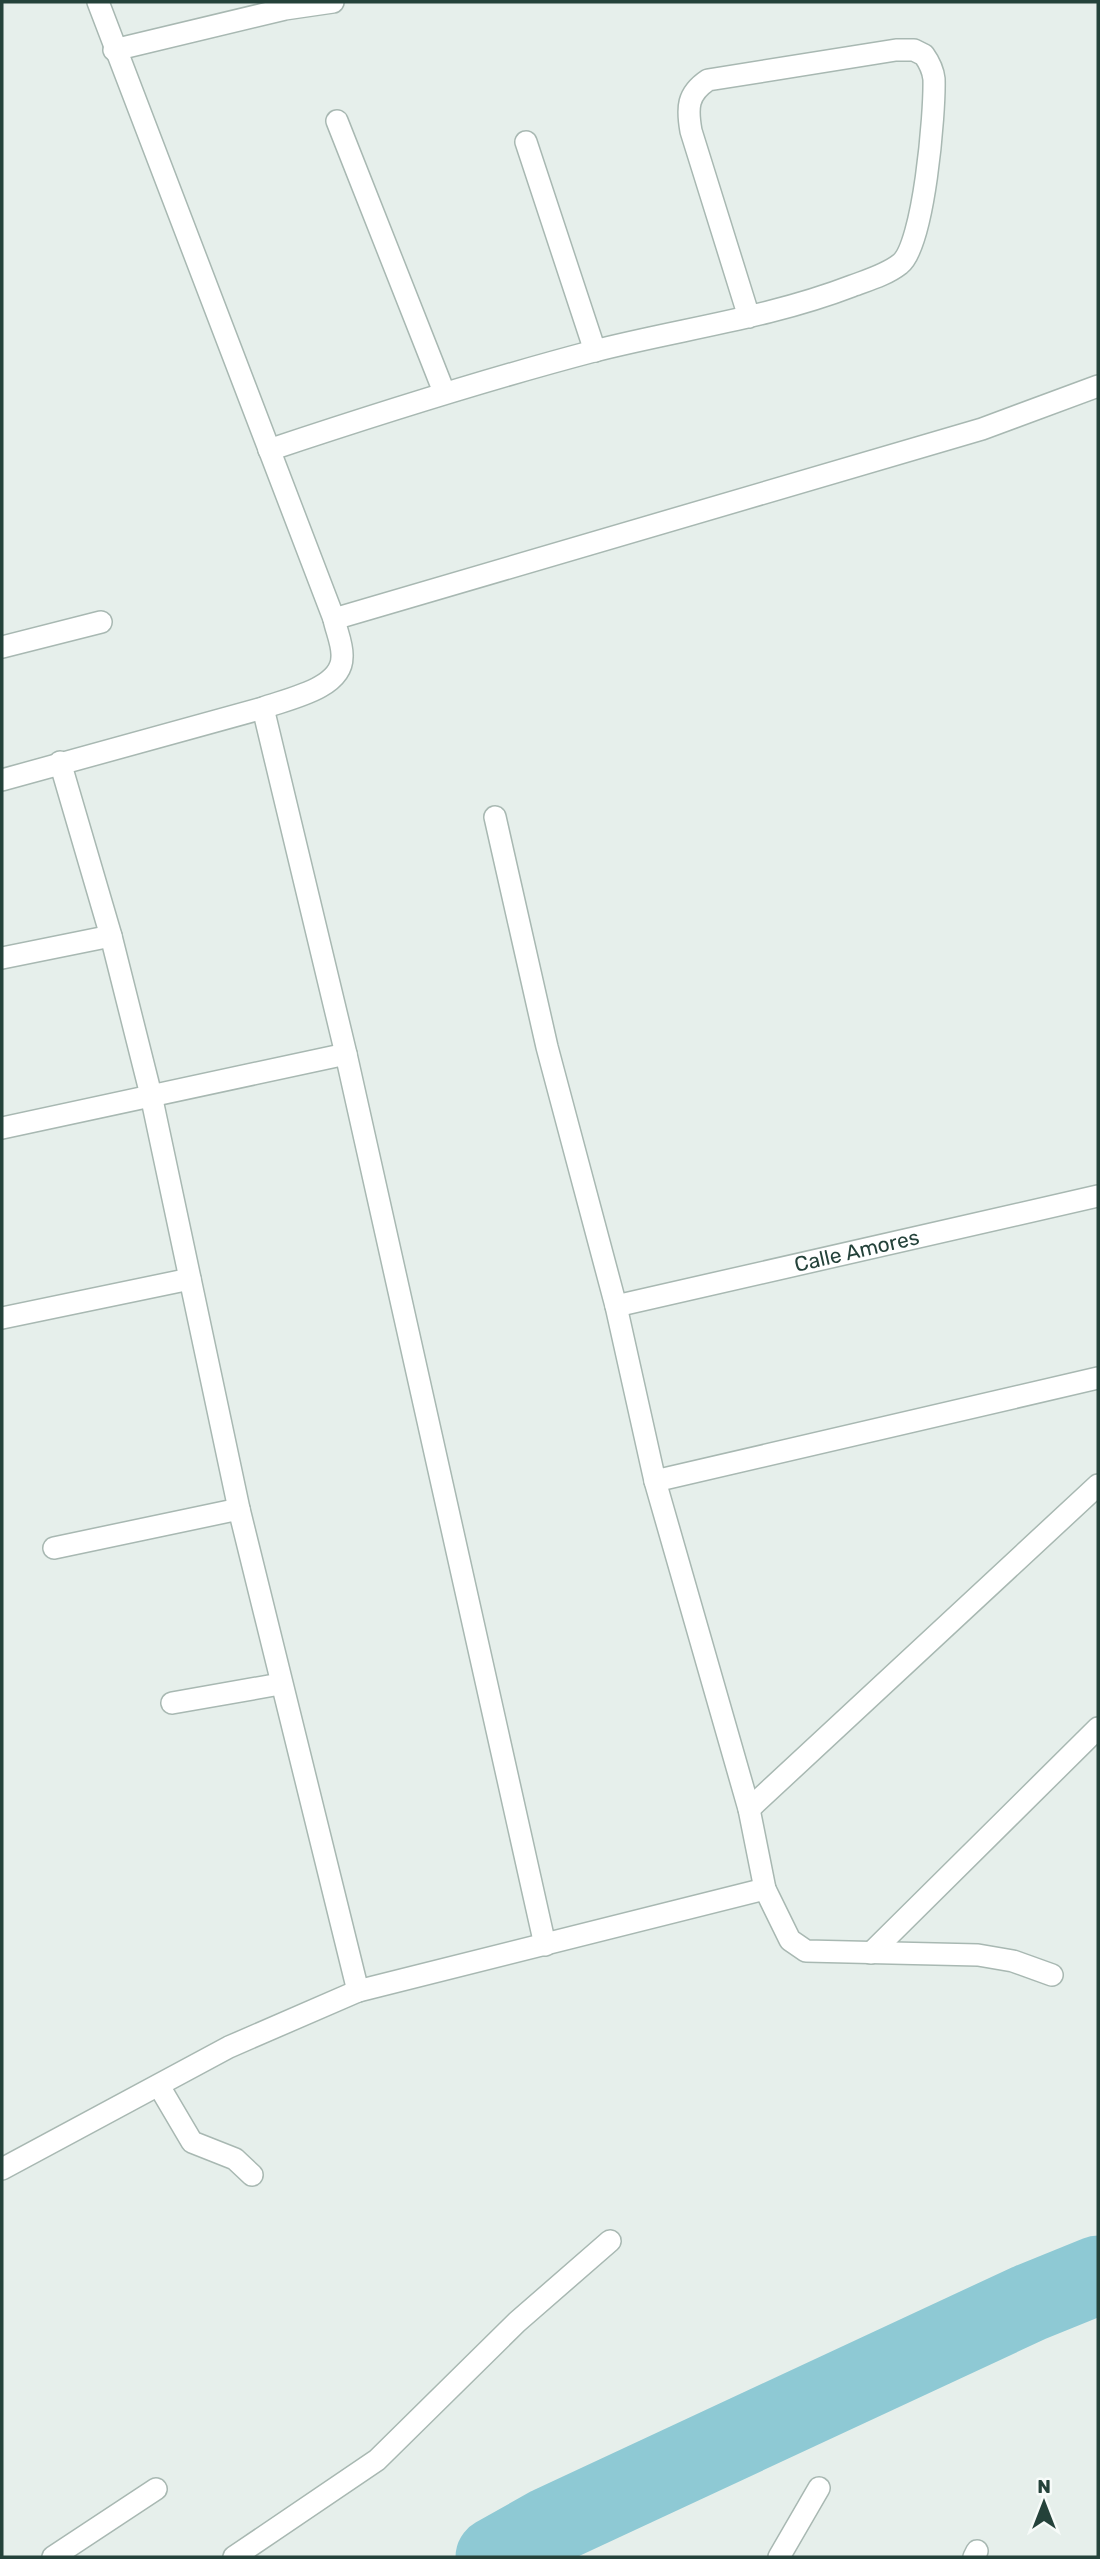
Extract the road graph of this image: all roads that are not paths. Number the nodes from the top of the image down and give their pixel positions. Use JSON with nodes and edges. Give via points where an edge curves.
{"nodes":[{"id":1,"x":98,"y":2,"type":"edge"},
{"id":2,"x":333,"y":2,"type":"edge"},
{"id":3,"x":284,"y":5,"type":"edge"},
{"id":4,"x":114,"y":50,"type":"junction"},
{"id":5,"x":337,"y":121,"type":"dead end"},
{"id":6,"x":526,"y":142,"type":"dead end"},
{"id":7,"x":749,"y":317,"type":"junction"},
{"id":8,"x":595,"y":351,"type":"junction"},
{"id":9,"x":1098,"y":386,"type":"edge"},
{"id":10,"x":444,"y":392,"type":"junction"},
{"id":11,"x":269,"y":450,"type":"junction"},
{"id":12,"x":334,"y":619,"type":"junction"},
{"id":13,"x":101,"y":622,"type":"dead end"},
{"id":14,"x":2,"y":647,"type":"edge"},
{"id":15,"x":263,"y":708,"type":"junction"},
{"id":16,"x":60,"y":762,"type":"junction"},
{"id":17,"x":2,"y":780,"type":"edge"},
{"id":18,"x":495,"y":817,"type":"dead end"},
{"id":19,"x":111,"y":936,"type":"junction"},
{"id":20,"x":2,"y":958,"type":"edge"},
{"id":21,"x":346,"y":1054,"type":"junction"},
{"id":22,"x":151,"y":1095,"type":"junction"},
{"id":23,"x":2,"y":1128,"type":"edge"},
{"id":24,"x":1098,"y":1196,"type":"edge"},
{"id":25,"x":190,"y":1279,"type":"junction"},
{"id":26,"x":616,"y":1306,"type":"junction"},
{"id":27,"x":2,"y":1318,"type":"edge"},
{"id":28,"x":1098,"y":1378,"type":"edge"},
{"id":29,"x":655,"y":1481,"type":"junction"},
{"id":30,"x":1098,"y":1485,"type":"edge"},
{"id":31,"x":239,"y":1509,"type":"junction"},
{"id":32,"x":54,"y":1548,"type":"dead end"},
{"id":33,"x":280,"y":1684,"type":"junction"},
{"id":34,"x":172,"y":1703,"type":"dead end"},
{"id":35,"x":1098,"y":1728,"type":"edge"},
{"id":36,"x":749,"y":1809,"type":"junction"},
{"id":37,"x":765,"y":1889,"type":"junction"},
{"id":38,"x":545,"y":1945,"type":"junction"},
{"id":39,"x":871,"y":1954,"type":"junction"},
{"id":40,"x":1052,"y":1975,"type":"dead end"},
{"id":41,"x":358,"y":1991,"type":"junction"},
{"id":42,"x":159,"y":2086,"type":"junction"},
{"id":43,"x":2,"y":2169,"type":"edge"},
{"id":44,"x":252,"y":2175,"type":"dead end"},
{"id":45,"x":610,"y":2241,"type":"dead end"},
{"id":46,"x":156,"y":2488,"type":"dead end"},
{"id":47,"x":819,"y":2488,"type":"dead end"},
{"id":48,"x":53,"y":2557,"type":"edge"},
{"id":49,"x":234,"y":2557,"type":"edge"},
{"id":50,"x":779,"y":2557,"type":"edge"}],
"edges":[{"from":1,"to":4,"type":"street"},
{"from":2,"to":3,"type":"street"},
{"from":3,"to":4,"type":"street"},
{"from":4,"to":11,"type":"street"},
{"from":5,"to":10,"type":"street"},
{"from":6,"to":8,"type":"street"},
{"from":7,"to":7,"type":"street","via":[[691,131],[689,100],[695,89],[708,80],[896,50],[924,55],[934,77],[929,156],[917,230],[902,263],[841,290]]},
{"from":7,"to":8,"type":"street"},
{"from":8,"to":10,"type":"street"},
{"from":9,"to":12,"type":"street","via":[[982,429]]},
{"from":10,"to":11,"type":"street"},
{"from":11,"to":12,"type":"street"},
{"from":12,"to":15,"type":"street","via":[[342,657],[337,672],[311,690]]},
{"from":13,"to":14,"type":"street"},
{"from":15,"to":16,"type":"street"},
{"from":15,"to":21,"type":"street"},
{"from":16,"to":17,"type":"street"},
{"from":16,"to":19,"type":"street"},
{"from":18,"to":26,"type":"street","via":[[547,1047]]},
{"from":19,"to":20,"type":"street"},
{"from":19,"to":22,"type":"street"},
{"from":21,"to":22,"type":"street"},
{"from":21,"to":38,"type":"street"},
{"from":22,"to":23,"type":"street"},
{"from":22,"to":25,"type":"street"},
{"from":24,"to":26,"type":"street","name":"Calle Amores"},
{"from":25,"to":27,"type":"street"},
{"from":25,"to":31,"type":"street"},
{"from":26,"to":29,"type":"street"},
{"from":28,"to":29,"type":"street"},
{"from":29,"to":36,"type":"street"},
{"from":30,"to":36,"type":"street"},
{"from":31,"to":32,"type":"street"},
{"from":31,"to":33,"type":"street"},
{"from":33,"to":34,"type":"street"},
{"from":33,"to":41,"type":"street"},
{"from":35,"to":39,"type":"street"},
{"from":36,"to":37,"type":"street"},
{"from":37,"to":38,"type":"street"},
{"from":37,"to":39,"type":"street","via":[[790,1940],[806,1951]]},
{"from":38,"to":41,"type":"street"},
{"from":39,"to":40,"type":"street","via":[[978,1955]]},
{"from":41,"to":42,"type":"street","via":[[229,2047]]},
{"from":42,"to":43,"type":"street"},
{"from":42,"to":44,"type":"street","via":[[192,2142],[234,2159]]},
{"from":45,"to":49,"type":"street","via":[[517,2322],[377,2459]]},
{"from":46,"to":48,"type":"street"},
{"from":47,"to":50,"type":"street"}]}
